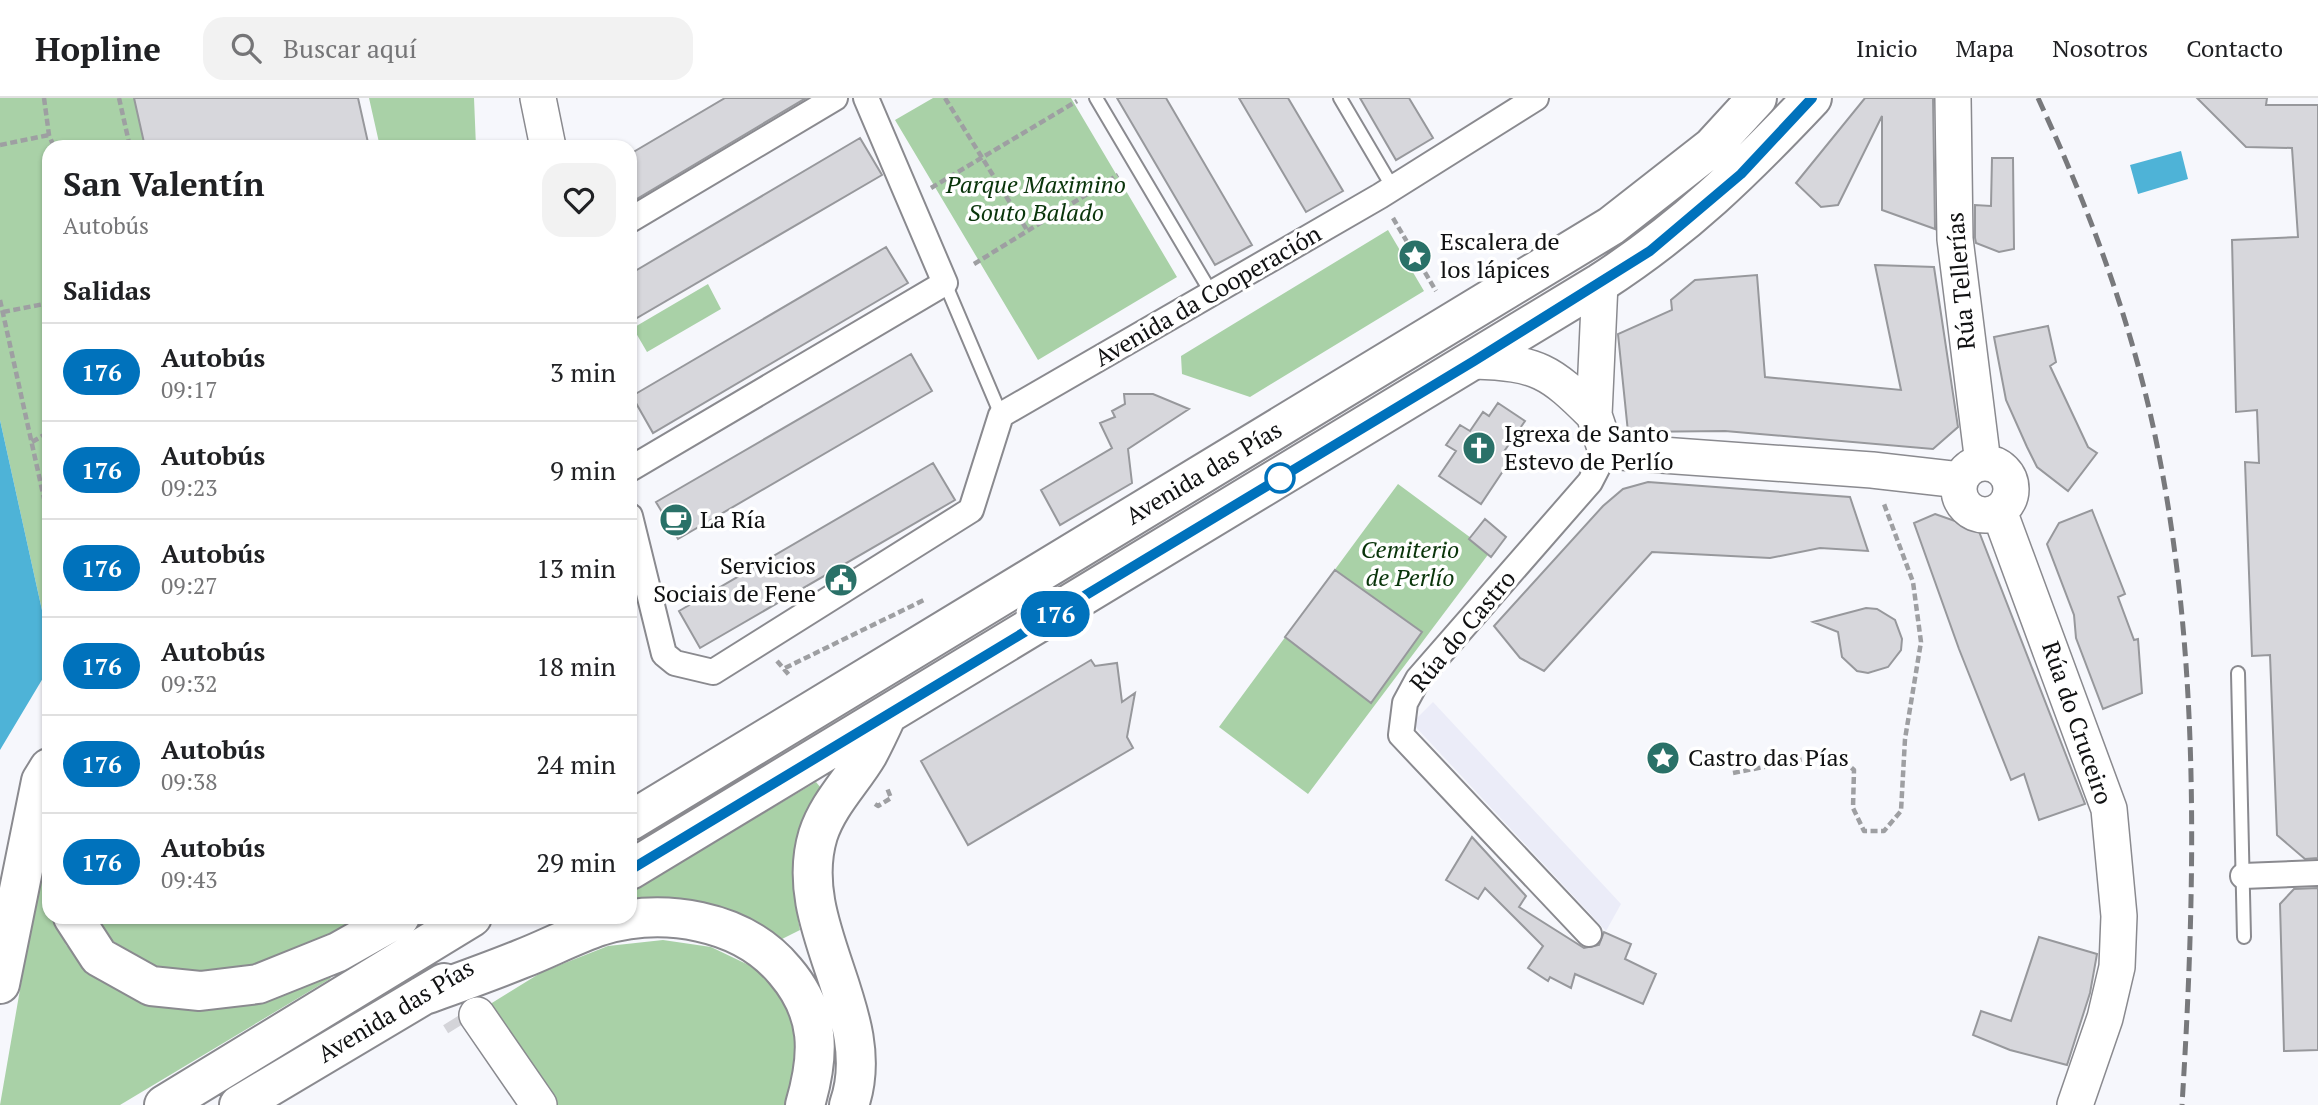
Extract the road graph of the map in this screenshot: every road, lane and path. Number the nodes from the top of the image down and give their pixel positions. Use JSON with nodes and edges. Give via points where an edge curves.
{"nodes":[{"id":1,"x":44,"y":98,"type":"edge"},
{"id":2,"x":119,"y":98,"type":"edge"},
{"id":3,"x":538,"y":98,"type":"edge"},
{"id":4,"x":835,"y":98,"type":"edge"},
{"id":5,"x":866,"y":98,"type":"edge"},
{"id":6,"x":945,"y":98,"type":"edge"},
{"id":7,"x":1097,"y":98,"type":"edge"},
{"id":8,"x":1340,"y":98,"type":"edge"},
{"id":9,"x":1536,"y":98,"type":"edge"},
{"id":10,"x":1757,"y":98,"type":"edge"},
{"id":11,"x":1812,"y":98,"type":"edge"},
{"id":12,"x":1953,"y":98,"type":"edge"},
{"id":13,"x":1079,"y":100,"type":"dead end"},
{"id":14,"x":49,"y":135,"type":"junction"},
{"id":15,"x":51,"y":140,"type":"edge"},
{"id":16,"x":128,"y":140,"type":"edge"},
{"id":17,"x":547,"y":140,"type":"edge"},
{"id":18,"x":0,"y":145,"type":"edge"},
{"id":19,"x":982,"y":158,"type":"junction"},
{"id":20,"x":1122,"y":173,"type":"dead end"},
{"id":21,"x":930,"y":188,"type":"dead end"},
{"id":22,"x":1386,"y":192,"type":"junction"},
{"id":23,"x":637,"y":216,"type":"edge"},
{"id":24,"x":1027,"y":230,"type":"junction"},
{"id":25,"x":974,"y":264,"type":"dead end"},
{"id":26,"x":945,"y":283,"type":"junction"},
{"id":27,"x":1600,"y":284,"type":"junction"},
{"id":28,"x":1436,"y":291,"type":"dead end"},
{"id":29,"x":1212,"y":294,"type":"junction"},
{"id":30,"x":0,"y":300,"type":"edge"},
{"id":31,"x":42,"y":304,"type":"edge"},
{"id":32,"x":3,"y":312,"type":"junction"},
{"id":33,"x":1474,"y":361,"type":"junction"},
{"id":34,"x":1001,"y":415,"type":"junction"},
{"id":35,"x":1594,"y":415,"type":"junction"},
{"id":36,"x":42,"y":436,"type":"edge"},
{"id":37,"x":32,"y":442,"type":"junction"},
{"id":38,"x":1606,"y":451,"type":"junction"},
{"id":39,"x":637,"y":465,"type":"edge"},
{"id":40,"x":1872,"y":470,"type":"junction"},
{"id":41,"x":1971,"y":472,"type":"junction"},
{"id":42,"x":42,"y":488,"type":"edge"},
{"id":43,"x":1999,"y":511,"type":"joint"},
{"id":44,"x":637,"y":544,"type":"edge"},
{"id":45,"x":928,"y":597,"type":"dead end"},
{"id":46,"x":785,"y":668,"type":"dead end"},
{"id":47,"x":2238,"y":673,"type":"dead end"},
{"id":48,"x":887,"y":715,"type":"junction"},
{"id":49,"x":1733,"y":773,"type":"dead end"},
{"id":50,"x":42,"y":779,"type":"edge"},
{"id":51,"x":687,"y":786,"type":"junction"},
{"id":52,"x":637,"y":808,"type":"edge"},
{"id":53,"x":637,"y":817,"type":"edge"},
{"id":54,"x":637,"y":866,"type":"edge"},
{"id":55,"x":2318,"y":873,"type":"edge"},
{"id":56,"x":2243,"y":876,"type":"junction"},
{"id":57,"x":637,"y":921,"type":"edge"},
{"id":58,"x":78,"y":924,"type":"edge"},
{"id":59,"x":388,"y":924,"type":"edge"},
{"id":60,"x":461,"y":924,"type":"edge"},
{"id":61,"x":540,"y":924,"type":"edge"},
{"id":62,"x":615,"y":924,"type":"edge"},
{"id":63,"x":1589,"y":934,"type":"dead end"},
{"id":64,"x":2244,"y":937,"type":"dead end"},
{"id":65,"x":0,"y":984,"type":"edge"},
{"id":66,"x":422,"y":996,"type":"junction"},
{"id":67,"x":164,"y":1105,"type":"edge"},
{"id":68,"x":239,"y":1105,"type":"edge"},
{"id":69,"x":507,"y":1105,"type":"edge"},
{"id":70,"x":539,"y":1105,"type":"edge"},
{"id":71,"x":805,"y":1105,"type":"edge"},
{"id":72,"x":849,"y":1105,"type":"edge"},
{"id":73,"x":2075,"y":1105,"type":"edge"}],
"edges":[{"from":1,"to":14,"type":"path"},
{"from":2,"to":16,"type":"path"},
{"from":3,"to":17,"type":"street"},
{"from":4,"to":23,"type":"street"},
{"from":5,"to":26,"type":"street"},
{"from":6,"to":19,"type":"path"},
{"from":7,"to":29,"type":"lane"},
{"from":8,"to":22,"type":"lane"},
{"from":9,"to":22,"type":"street","name":"Avenida da Cooperación"},
{"from":10,"to":51,"type":"highway","name":"Avenida das Pías","via":[[1712,147],[1611,226]]},
{"from":11,"to":27,"type":"highway","name":"Avenida das Pías","via":[[1741,174],[1650,251]]},
{"from":12,"to":41,"type":"street","name":"Rúa Tellerías","via":[[1955,239]]},
{"from":13,"to":19,"type":"path"},
{"from":14,"to":15,"type":"path"},
{"from":14,"to":18,"type":"path"},
{"from":19,"to":21,"type":"path"},
{"from":19,"to":24,"type":"path"},
{"from":20,"to":24,"type":"path"},
{"from":22,"to":28,"type":"path"},
{"from":22,"to":29,"type":"street","name":"Avenida da Cooperación"},
{"from":24,"to":25,"type":"path"},
{"from":26,"to":34,"type":"lane"},
{"from":26,"to":39,"type":"street"},
{"from":27,"to":33,"type":"highway","name":"Avenida das Pías"},
{"from":27,"to":35,"type":"street"},
{"from":29,"to":34,"type":"street","name":"Avenida da Cooperación"},
{"from":30,"to":32,"type":"path"},
{"from":31,"to":32,"type":"path"},
{"from":32,"to":37,"type":"path"},
{"from":33,"to":35,"type":"street","via":[[1516,362],[1541,370],[1561,382]]},
{"from":33,"to":48,"type":"highway","name":"Avenida das Pías"},
{"from":34,"to":44,"type":"street","via":[[971,510],[713,672],[675,663],[664,654]]},
{"from":35,"to":38,"type":"street"},
{"from":36,"to":37,"type":"path"},
{"from":37,"to":42,"type":"path"},
{"from":38,"to":40,"type":"street"},
{"from":38,"to":63,"type":"street","name":"Rúa do Castro","via":[[1590,482],[1418,679],[1405,703],[1401,735]]},
{"from":40,"to":41,"type":"street"},
{"from":40,"to":49,"type":"path","via":[[1913,582],[1921,642],[1905,739],[1901,811],[1884,831],[1864,831],[1853,808],[1854,769],[1835,752]]},
{"from":41,"to":43,"type":"street","name":"Rúa Tellerías","via":[[1960,497],[1971,511],[1984,515]]},
{"from":43,"to":73,"type":"street","name":"Rúa do Cruceiro","via":[[2109,809],[2119,916],[2117,967]]},
{"from":45,"to":46,"type":"path"},
{"from":47,"to":56,"type":"lane"},
{"from":48,"to":54,"type":"highway","name":"Avenida das Pías"},
{"from":48,"to":72,"type":"highway","via":[[818,835],[813,878],[822,934],[856,1043],[856,1083]]},
{"from":50,"to":65,"type":"highway"},
{"from":51,"to":52,"type":"highway"},
{"from":51,"to":53,"type":"highway","name":"Avenida das Pías"},
{"from":55,"to":56,"type":"street"},
{"from":56,"to":64,"type":"lane"},
{"from":57,"to":71,"type":"highway","via":[[670,916],[723,928],[772,955],[803,993],[814,1029],[816,1068]]},
{"from":58,"to":59,"type":"highway","via":[[99,957],[150,986],[200,991],[258,985],[338,952]]},
{"from":60,"to":67,"type":"highway","name":"Avenida das Pías"},
{"from":61,"to":66,"type":"highway","name":"Avenida das Pías"},
{"from":62,"to":66,"type":"highway"},
{"from":66,"to":68,"type":"highway","name":"Avenida das Pías"},
{"from":69,"to":70,"type":"street","via":[[470,1019]]}]}
